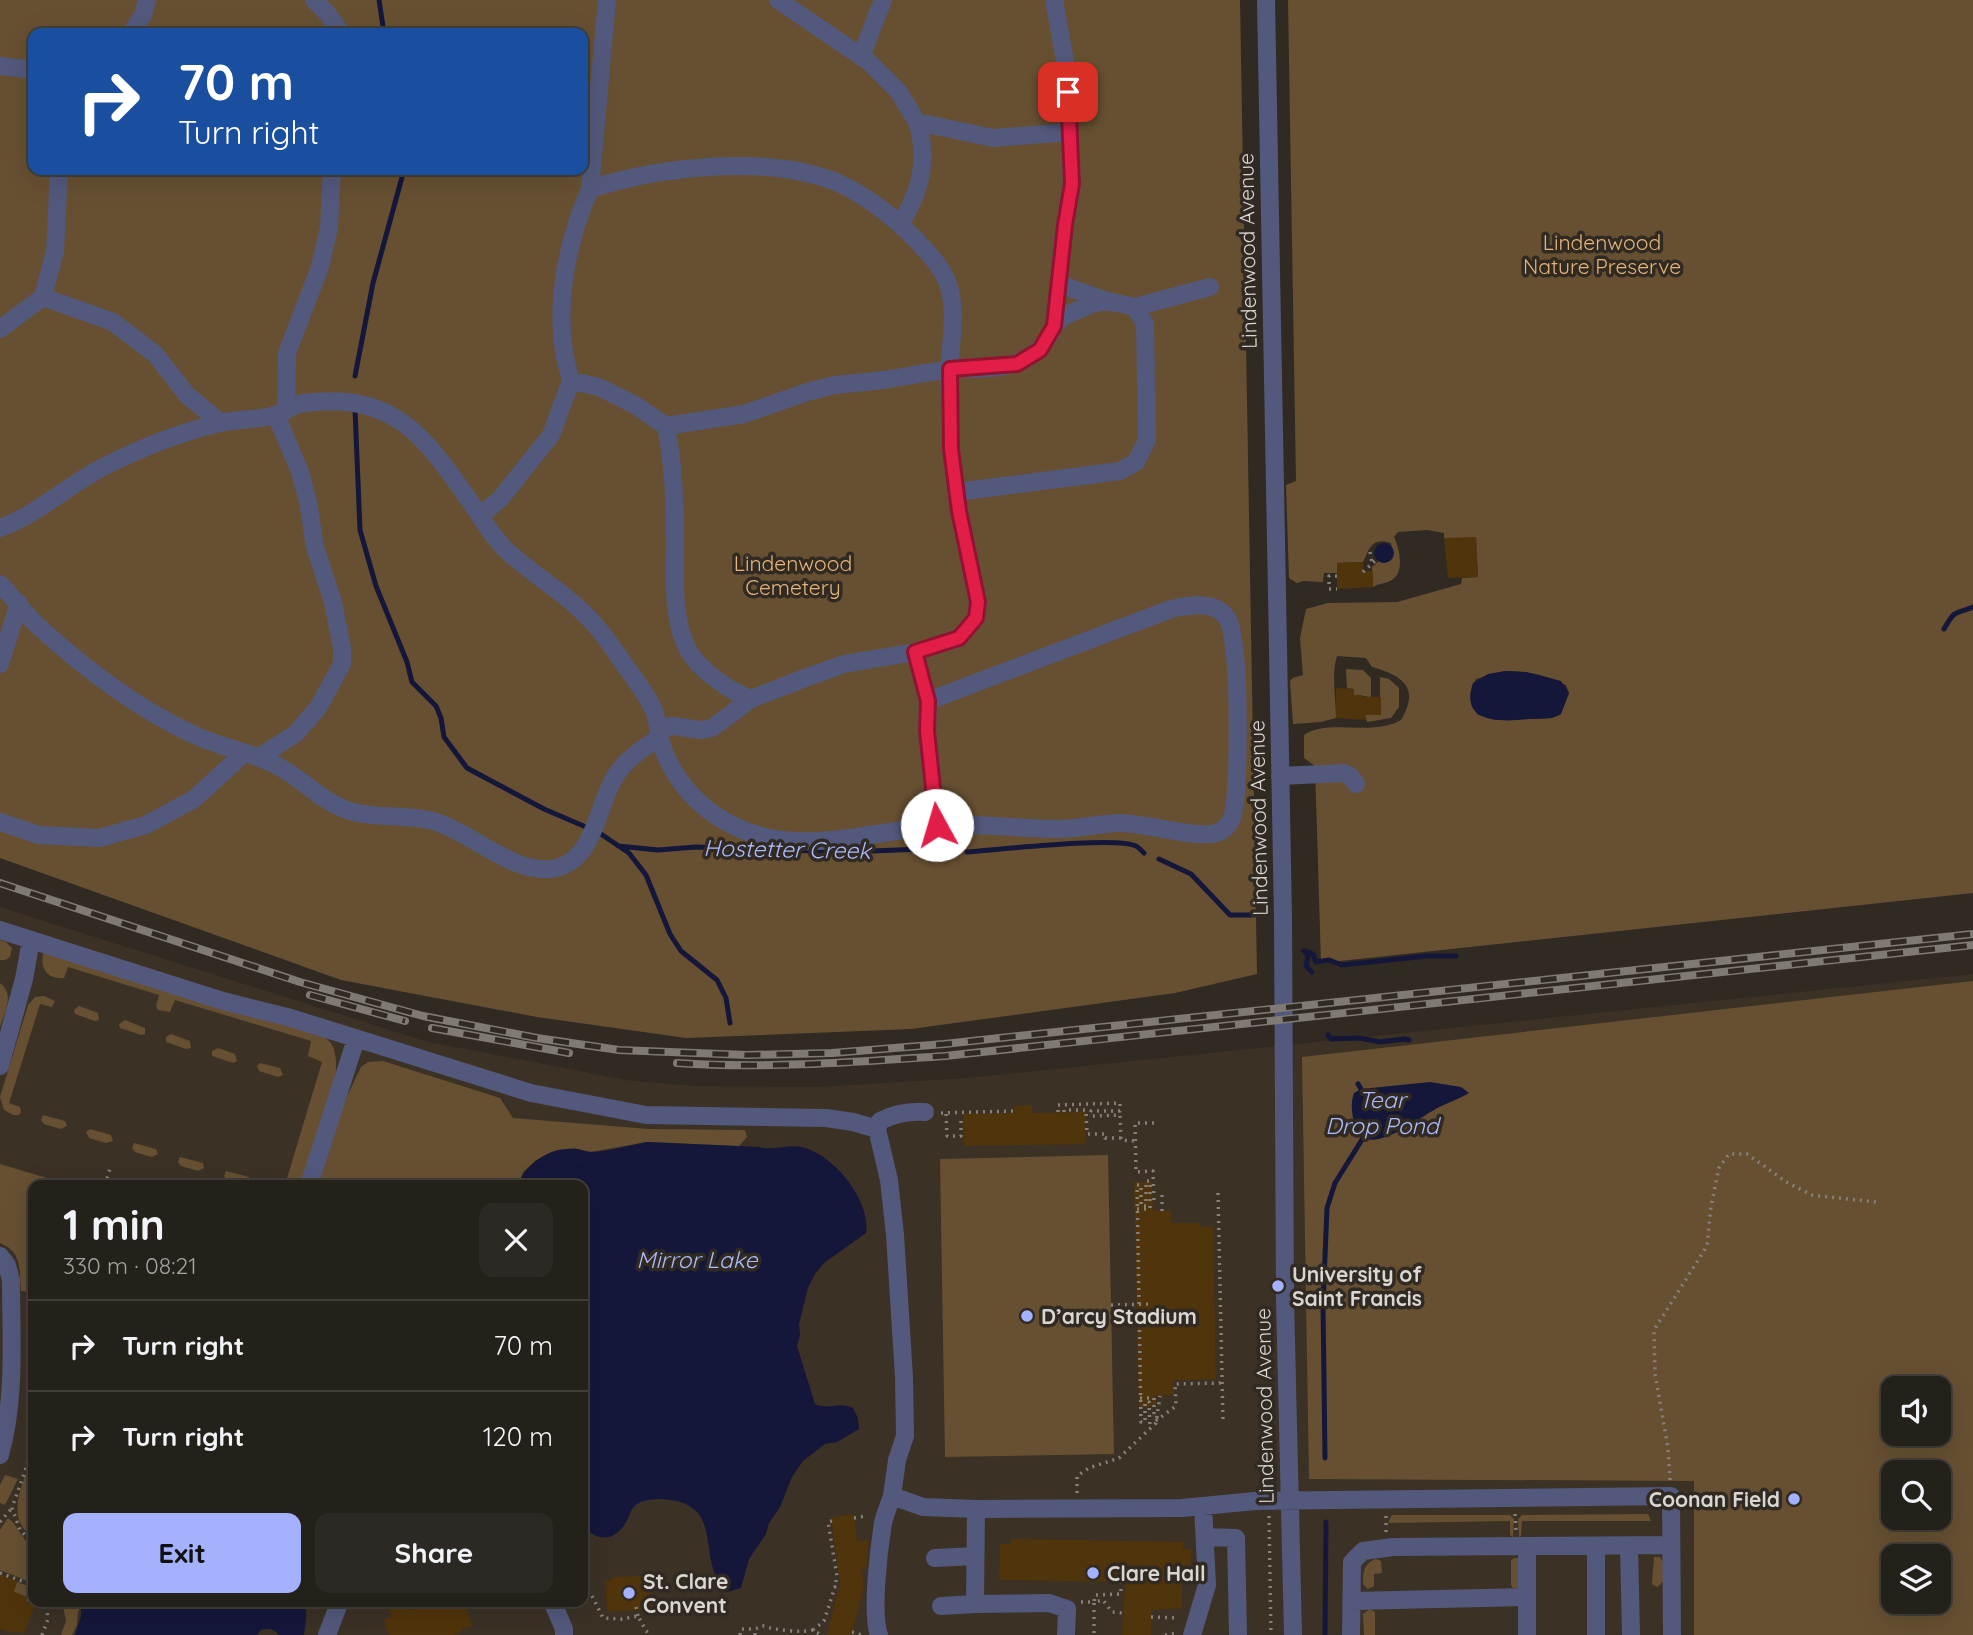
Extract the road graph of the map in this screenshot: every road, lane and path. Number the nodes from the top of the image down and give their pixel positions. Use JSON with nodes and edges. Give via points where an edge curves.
{"nodes":[{"id":1,"x":147,"y":0,"type":"edge"},
{"id":2,"x":314,"y":0,"type":"edge"},
{"id":3,"x":607,"y":0,"type":"edge"},
{"id":4,"x":778,"y":0,"type":"edge"},
{"id":5,"x":883,"y":0,"type":"edge"},
{"id":6,"x":1055,"y":0,"type":"edge"},
{"id":7,"x":1266,"y":0,"type":"edge"},
{"id":8,"x":134,"y":28,"type":"edge"},
{"id":9,"x":337,"y":28,"type":"edge"},
{"id":10,"x":861,"y":57,"type":"junction"},
{"id":11,"x":0,"y":66,"type":"edge"},
{"id":12,"x":28,"y":69,"type":"edge"},
{"id":13,"x":917,"y":122,"type":"junction"},
{"id":14,"x":1069,"y":132,"type":"junction"},
{"id":15,"x":59,"y":175,"type":"edge"},
{"id":16,"x":332,"y":175,"type":"edge"},
{"id":17,"x":590,"y":189,"type":"junction"},
{"id":18,"x":900,"y":224,"type":"junction"},
{"id":19,"x":1059,"y":284,"type":"junction"},
{"id":20,"x":1210,"y":287,"type":"dead end"},
{"id":21,"x":43,"y":297,"type":"junction"},
{"id":22,"x":1107,"y":301,"type":"junction"},
{"id":23,"x":1135,"y":307,"type":"junction"},
{"id":24,"x":1054,"y":326,"type":"junction"},
{"id":25,"x":0,"y":329,"type":"edge"},
{"id":26,"x":950,"y":369,"type":"junction"},
{"id":27,"x":571,"y":381,"type":"junction"},
{"id":28,"x":281,"y":413,"type":"junction"},
{"id":29,"x":221,"y":423,"type":"junction"},
{"id":30,"x":666,"y":426,"type":"junction"},
{"id":31,"x":957,"y":492,"type":"junction"},
{"id":32,"x":480,"y":516,"type":"junction"},
{"id":33,"x":0,"y":528,"type":"edge"},
{"id":34,"x":1370,"y":552,"type":"dead end"},
{"id":35,"x":1377,"y":559,"type":"dead end"},
{"id":36,"x":1371,"y":564,"type":"junction"},
{"id":37,"x":1363,"y":572,"type":"dead end"},
{"id":38,"x":1337,"y":576,"type":"dead end"},
{"id":39,"x":0,"y":584,"type":"edge"},
{"id":40,"x":1329,"y":589,"type":"junction"},
{"id":41,"x":1337,"y":589,"type":"dead end"},
{"id":42,"x":1329,"y":595,"type":"dead end"},
{"id":43,"x":19,"y":603,"type":"junction"},
{"id":44,"x":915,"y":652,"type":"junction"},
{"id":45,"x":0,"y":664,"type":"edge"},
{"id":46,"x":751,"y":699,"type":"junction"},
{"id":47,"x":928,"y":701,"type":"junction"},
{"id":48,"x":659,"y":732,"type":"junction"},
{"id":49,"x":251,"y":755,"type":"junction"},
{"id":50,"x":1280,"y":776,"type":"junction"},
{"id":51,"x":1356,"y":784,"type":"dead end"},
{"id":52,"x":0,"y":822,"type":"edge"},
{"id":53,"x":937,"y":825,"type":"junction"},
{"id":54,"x":0,"y":930,"type":"edge"},
{"id":55,"x":31,"y":940,"type":"junction"},
{"id":56,"x":356,"y":1039,"type":"junction"},
{"id":57,"x":0,"y":1066,"type":"edge"},
{"id":58,"x":1013,"y":1111,"type":"dead end"},
{"id":59,"x":925,"y":1112,"type":"dead end"},
{"id":60,"x":1058,"y":1112,"type":"dead end"},
{"id":61,"x":1064,"y":1112,"type":"dead end"},
{"id":62,"x":963,"y":1118,"type":"dead end"},
{"id":63,"x":1154,"y":1123,"type":"dead end"},
{"id":64,"x":877,"y":1129,"type":"junction"},
{"id":65,"x":1121,"y":1138,"type":"junction"},
{"id":66,"x":1135,"y":1140,"type":"junction"},
{"id":67,"x":111,"y":1166,"type":"dead end"},
{"id":68,"x":107,"y":1180,"type":"edge"},
{"id":69,"x":311,"y":1180,"type":"edge"},
{"id":70,"x":1218,"y":1193,"type":"dead end"},
{"id":71,"x":1162,"y":1195,"type":"dead end"},
{"id":72,"x":1152,"y":1202,"type":"junction"},
{"id":73,"x":1162,"y":1202,"type":"junction"},
{"id":74,"x":1875,"y":1202,"type":"dead end"},
{"id":75,"x":1137,"y":1209,"type":"junction"},
{"id":76,"x":1162,"y":1211,"type":"dead end"},
{"id":77,"x":0,"y":1256,"type":"edge"},
{"id":78,"x":1139,"y":1304,"type":"junction"},
{"id":79,"x":1151,"y":1304,"type":"dead end"},
{"id":80,"x":1111,"y":1305,"type":"dead end"},
{"id":81,"x":1222,"y":1383,"type":"junction"},
{"id":82,"x":1160,"y":1396,"type":"dead end"},
{"id":83,"x":1140,"y":1398,"type":"junction"},
{"id":84,"x":1157,"y":1420,"type":"junction"},
{"id":85,"x":1223,"y":1421,"type":"dead end"},
{"id":86,"x":1150,"y":1428,"type":"junction"},
{"id":87,"x":0,"y":1455,"type":"edge"},
{"id":88,"x":28,"y":1460,"type":"edge"},
{"id":89,"x":1077,"y":1493,"type":"dead end"},
{"id":90,"x":892,"y":1496,"type":"junction"},
{"id":91,"x":1671,"y":1496,"type":"junction"},
{"id":92,"x":1515,"y":1498,"type":"junction"},
{"id":93,"x":1385,"y":1499,"type":"junction"},
{"id":94,"x":1289,"y":1501,"type":"junction"},
{"id":95,"x":1203,"y":1506,"type":"junction"},
{"id":96,"x":12,"y":1508,"type":"junction"},
{"id":97,"x":976,"y":1509,"type":"junction"},
{"id":98,"x":1273,"y":1515,"type":"dead end"},
{"id":99,"x":832,"y":1521,"type":"dead end"},
{"id":100,"x":0,"y":1522,"type":"edge"},
{"id":101,"x":1205,"y":1537,"type":"junction"},
{"id":102,"x":28,"y":1538,"type":"edge"},
{"id":103,"x":1387,"y":1538,"type":"dead end"},
{"id":104,"x":1521,"y":1542,"type":"junction"},
{"id":105,"x":1671,"y":1545,"type":"junction"},
{"id":106,"x":1596,"y":1546,"type":"junction"},
{"id":107,"x":1629,"y":1546,"type":"junction"},
{"id":108,"x":975,"y":1556,"type":"junction"},
{"id":109,"x":935,"y":1558,"type":"dead end"},
{"id":110,"x":0,"y":1573,"type":"edge"},
{"id":111,"x":1121,"y":1582,"type":"dead end"},
{"id":112,"x":28,"y":1583,"type":"edge"},
{"id":113,"x":592,"y":1595,"type":"dead end"},
{"id":114,"x":1527,"y":1597,"type":"junction"},
{"id":115,"x":1352,"y":1601,"type":"junction"},
{"id":116,"x":1073,"y":1602,"type":"dead end"},
{"id":117,"x":1094,"y":1602,"type":"junction"},
{"id":118,"x":975,"y":1604,"type":"junction"},
{"id":119,"x":941,"y":1606,"type":"dead end"},
{"id":120,"x":47,"y":1607,"type":"edge"},
{"id":121,"x":338,"y":1607,"type":"edge"},
{"id":122,"x":555,"y":1607,"type":"edge"},
{"id":123,"x":635,"y":1607,"type":"dead end"},
{"id":124,"x":1122,"y":1613,"type":"dead end"},
{"id":125,"x":638,"y":1616,"type":"junction"},
{"id":126,"x":1151,"y":1617,"type":"dead end"},
{"id":127,"x":1181,"y":1618,"type":"dead end"},
{"id":128,"x":755,"y":1629,"type":"junction"},
{"id":129,"x":813,"y":1630,"type":"junction"},
{"id":130,"x":852,"y":1632,"type":"dead end"},
{"id":131,"x":809,"y":1633,"type":"edge"},
{"id":132,"x":42,"y":1635,"type":"edge"},
{"id":133,"x":327,"y":1635,"type":"edge"},
{"id":134,"x":564,"y":1635,"type":"edge"},
{"id":135,"x":652,"y":1635,"type":"edge"},
{"id":136,"x":740,"y":1635,"type":"edge"},
{"id":137,"x":755,"y":1635,"type":"edge"},
{"id":138,"x":821,"y":1635,"type":"edge"},
{"id":139,"x":862,"y":1635,"type":"edge"},
{"id":140,"x":879,"y":1635,"type":"edge"},
{"id":141,"x":1066,"y":1635,"type":"edge"},
{"id":142,"x":1094,"y":1635,"type":"edge"},
{"id":143,"x":1192,"y":1635,"type":"edge"},
{"id":144,"x":1238,"y":1635,"type":"edge"},
{"id":145,"x":1271,"y":1635,"type":"edge"},
{"id":146,"x":1293,"y":1635,"type":"edge"},
{"id":147,"x":1352,"y":1635,"type":"edge"},
{"id":148,"x":1527,"y":1635,"type":"edge"},
{"id":149,"x":1597,"y":1635,"type":"edge"},
{"id":150,"x":1631,"y":1635,"type":"edge"},
{"id":151,"x":1672,"y":1635,"type":"edge"}],
"edges":[{"from":1,"to":8,"type":"street"},
{"from":2,"to":9,"type":"street"},
{"from":3,"to":17,"type":"street"},
{"from":4,"to":10,"type":"street"},
{"from":5,"to":10,"type":"street"},
{"from":6,"to":14,"type":"street","via":[[1068,72]]},
{"from":7,"to":50,"type":"street","name":"Lindenwood Avenue"},
{"from":10,"to":13,"type":"street","via":[[898,91]]},
{"from":11,"to":12,"type":"street"},
{"from":13,"to":14,"type":"street","via":[[993,138]]},
{"from":13,"to":18,"type":"street","via":[[922,178],[914,203]]},
{"from":14,"to":19,"type":"street","via":[[1072,184]]},
{"from":15,"to":21,"type":"street","via":[[55,251]]},
{"from":16,"to":28,"type":"street","via":[[329,227],[320,267],[287,353]]},
{"from":17,"to":18,"type":"street","via":[[677,169],[777,169],[835,182]]},
{"from":17,"to":27,"type":"street","via":[[572,239],[565,281],[563,344]]},
{"from":18,"to":26,"type":"street","via":[[932,258],[949,287]]},
{"from":19,"to":22,"type":"street"},
{"from":19,"to":24,"type":"street"},
{"from":20,"to":23,"type":"street"},
{"from":21,"to":25,"type":"street"},
{"from":21,"to":29,"type":"street","via":[[113,322],[155,354],[187,395]]},
{"from":22,"to":23,"type":"street"},
{"from":22,"to":24,"type":"street","via":[[1078,309]]},
{"from":23,"to":31,"type":"street","via":[[1145,324],[1147,440],[1136,462],[1120,471]]},
{"from":24,"to":26,"type":"street","via":[[1040,350],[1017,364]]},
{"from":26,"to":30,"type":"street","via":[[835,385],[744,414]]},
{"from":26,"to":31,"type":"street","via":[[951,449]]},
{"from":27,"to":30,"type":"street","via":[[599,387]]},
{"from":27,"to":32,"type":"street","via":[[551,435],[502,498]]},
{"from":28,"to":29,"type":"street"},
{"from":28,"to":32,"type":"street","via":[[299,403],[348,402],[388,413],[423,438]]},
{"from":28,"to":49,"type":"street","via":[[333,602],[342,664],[318,708],[295,734]]},
{"from":29,"to":33,"type":"street","via":[[103,467]]},
{"from":30,"to":46,"type":"street","via":[[672,456],[677,621],[699,664],[735,693]]},
{"from":31,"to":44,"type":"street","via":[[978,602],[976,618],[959,638]]},
{"from":32,"to":48,"type":"street","via":[[508,552],[595,624],[649,701]]},
{"from":34,"to":36,"type":"path"},
{"from":35,"to":36,"type":"path"},
{"from":36,"to":37,"type":"path"},
{"from":38,"to":40,"type":"path","via":[[1329,576]]},
{"from":39,"to":43,"type":"street"},
{"from":40,"to":41,"type":"path"},
{"from":40,"to":42,"type":"path"},
{"from":43,"to":45,"type":"street"},
{"from":43,"to":49,"type":"street","via":[[37,625],[102,678],[189,733]]},
{"from":44,"to":46,"type":"street","via":[[844,664]]},
{"from":44,"to":47,"type":"street"},
{"from":46,"to":48,"type":"street","via":[[712,728],[673,726]]},
{"from":47,"to":53,"type":"street"},
{"from":47,"to":53,"type":"street","via":[[1189,604],[1213,608],[1230,621],[1237,704],[1234,809],[1226,827],[1216,834],[1139,823],[1063,829]]},
{"from":48,"to":49,"type":"street","via":[[617,773],[579,855],[548,869],[518,864],[436,822],[352,812],[331,803],[277,765]]},
{"from":48,"to":53,"type":"street","via":[[671,765],[696,801],[725,822],[755,835],[799,841]]},
{"from":49,"to":52,"type":"street","via":[[194,799],[146,825],[99,838],[38,835]]},
{"from":50,"to":51,"type":"street","via":[[1344,773]]},
{"from":50,"to":94,"type":"street","name":"Lindenwood Avenue"},
{"from":54,"to":55,"type":"street"},
{"from":55,"to":56,"type":"street"},
{"from":55,"to":57,"type":"street"},
{"from":56,"to":64,"type":"street","via":[[531,1093],[646,1115],[826,1118]]},
{"from":56,"to":69,"type":"street"},
{"from":58,"to":62,"type":"path","via":[[946,1114],[947,1136],[961,1136]]},
{"from":59,"to":64,"type":"street","via":[[887,1118]]},
{"from":60,"to":65,"type":"path","via":[[1058,1105],[1120,1103],[1120,1111],[1091,1111],[1092,1116],[1120,1115]]},
{"from":61,"to":65,"type":"path","via":[[1086,1110],[1087,1133]]},
{"from":63,"to":66,"type":"path","via":[[1135,1123]]},
{"from":64,"to":90,"type":"street","via":[[895,1235],[904,1377],[905,1436]]},
{"from":65,"to":66,"type":"path"},
{"from":66,"to":72,"type":"path","via":[[1136,1172],[1153,1171]]},
{"from":67,"to":68,"type":"path"},
{"from":70,"to":81,"type":"path"},
{"from":71,"to":73,"type":"path"},
{"from":72,"to":73,"type":"path"},
{"from":72,"to":75,"type":"path","via":[[1150,1209]]},
{"from":72,"to":75,"type":"path","via":[[1150,1181],[1146,1181],[1146,1206],[1142,1206],[1141,1185],[1137,1185]]},
{"from":73,"to":76,"type":"path"},
{"from":74,"to":91,"type":"path","via":[[1812,1195],[1746,1154],[1728,1154],[1719,1168],[1707,1246],[1654,1330]]},
{"from":75,"to":78,"type":"path"},
{"from":77,"to":87,"type":"street","via":[[11,1280],[12,1372]]},
{"from":78,"to":79,"type":"path"},
{"from":78,"to":80,"type":"path"},
{"from":78,"to":83,"type":"path"},
{"from":81,"to":84,"type":"path","via":[[1175,1384],[1176,1406]]},
{"from":81,"to":85,"type":"path"},
{"from":82,"to":84,"type":"path"},
{"from":83,"to":84,"type":"path","via":[[1154,1398]]},
{"from":83,"to":86,"type":"path","via":[[1141,1422],[1145,1422],[1145,1402],[1149,1402]]},
{"from":84,"to":86,"type":"path"},
{"from":86,"to":89,"type":"path","via":[[1119,1458],[1077,1476]]},
{"from":88,"to":96,"type":"path"},
{"from":90,"to":97,"type":"street","via":[[923,1507]]},
{"from":90,"to":140,"type":"street","via":[[883,1521],[876,1606]]},
{"from":91,"to":92,"type":"street"},
{"from":91,"to":105,"type":"street"},
{"from":92,"to":93,"type":"street"},
{"from":92,"to":104,"type":"path"},
{"from":93,"to":94,"type":"street"},
{"from":93,"to":103,"type":"path"},
{"from":94,"to":95,"type":"street"},
{"from":94,"to":146,"type":"street","name":"Lindenwood Avenue"},
{"from":95,"to":97,"type":"street"},
{"from":95,"to":101,"type":"street"},
{"from":96,"to":100,"type":"path"},
{"from":96,"to":102,"type":"path"},
{"from":97,"to":108,"type":"street"},
{"from":98,"to":145,"type":"path","via":[[1268,1515]]},
{"from":99,"to":129,"type":"path","via":[[828,1522],[837,1588],[824,1621]]},
{"from":101,"to":143,"type":"street","via":[[1207,1585]]},
{"from":101,"to":144,"type":"street","via":[[1236,1538]]},
{"from":104,"to":106,"type":"street"},
{"from":104,"to":114,"type":"street"},
{"from":104,"to":115,"type":"street","via":[[1363,1550],[1352,1562]]},
{"from":105,"to":107,"type":"street"},
{"from":105,"to":151,"type":"street"},
{"from":106,"to":107,"type":"street"},
{"from":106,"to":149,"type":"street"},
{"from":107,"to":150,"type":"street"},
{"from":108,"to":109,"type":"street"},
{"from":108,"to":118,"type":"street"},
{"from":110,"to":112,"type":"path"},
{"from":111,"to":117,"type":"path","via":[[1121,1594],[1095,1595]]},
{"from":113,"to":125,"type":"path","via":[[603,1618]]},
{"from":114,"to":115,"type":"street"},
{"from":114,"to":148,"type":"street"},
{"from":115,"to":147,"type":"street"},
{"from":116,"to":117,"type":"path"},
{"from":117,"to":124,"type":"path","via":[[1103,1601],[1112,1612]]},
{"from":117,"to":142,"type":"path"},
{"from":118,"to":119,"type":"street"},
{"from":118,"to":141,"type":"street","via":[[1049,1603],[1067,1609]]},
{"from":120,"to":132,"type":"path"},
{"from":121,"to":133,"type":"street"},
{"from":122,"to":134,"type":"street"},
{"from":123,"to":125,"type":"path"},
{"from":125,"to":135,"type":"path"},
{"from":126,"to":127,"type":"path"},
{"from":128,"to":131,"type":"path","via":[[763,1626]]},
{"from":128,"to":136,"type":"path","via":[[741,1629]]},
{"from":128,"to":137,"type":"path"},
{"from":129,"to":131,"type":"path"},
{"from":129,"to":138,"type":"path"},
{"from":130,"to":139,"type":"path"}]}
